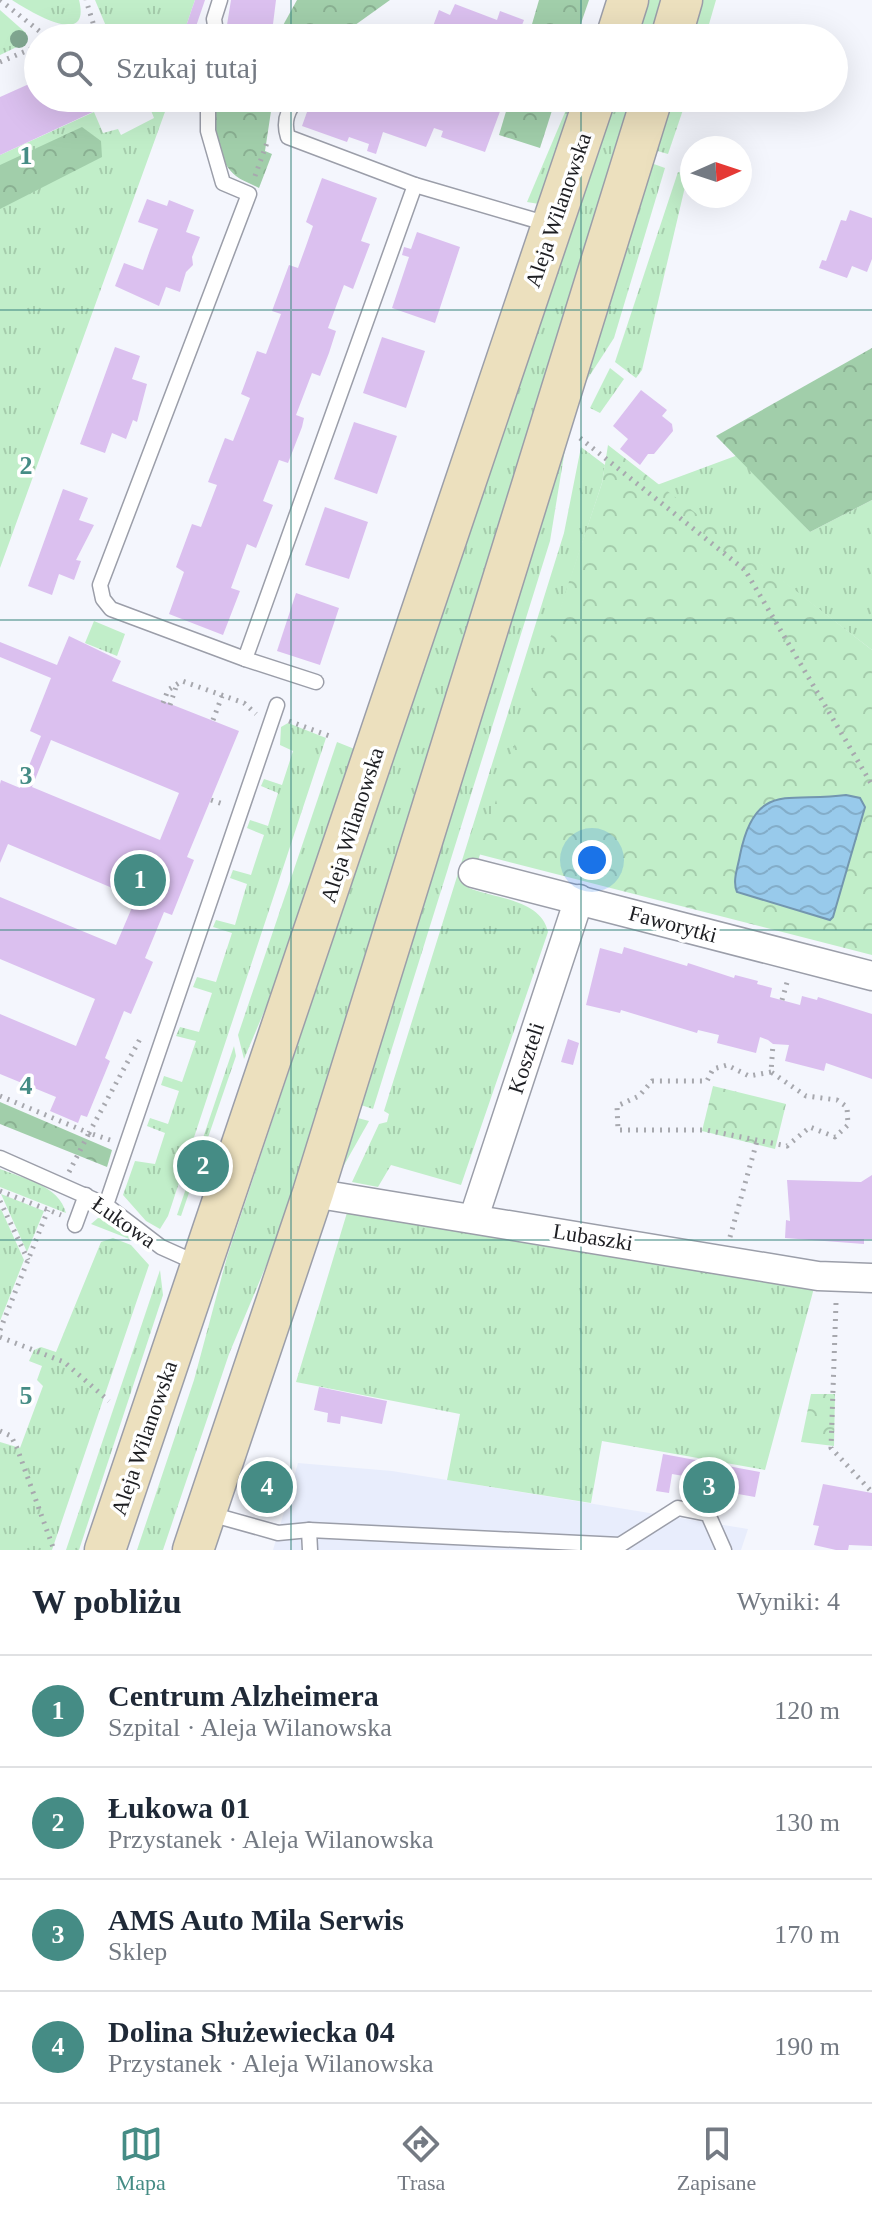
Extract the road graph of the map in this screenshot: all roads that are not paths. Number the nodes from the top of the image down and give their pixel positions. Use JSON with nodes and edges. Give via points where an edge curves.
{"nodes":[{"id":1,"x":220,"y":0,"type":"edge"},
{"id":2,"x":628,"y":0,"type":"edge"},
{"id":3,"x":682,"y":0,"type":"edge"},
{"id":4,"x":215,"y":24,"type":"edge"},
{"id":5,"x":620,"y":24,"type":"edge"},
{"id":6,"x":675,"y":24,"type":"edge"},
{"id":7,"x":208,"y":112,"type":"edge"},
{"id":8,"x":291,"y":112,"type":"edge"},
{"id":9,"x":590,"y":112,"type":"edge"},
{"id":10,"x":648,"y":112,"type":"edge"},
{"id":11,"x":415,"y":185,"type":"junction"},
{"id":12,"x":553,"y":225,"type":"junction"},
{"id":13,"x":245,"y":659,"type":"junction"},
{"id":14,"x":316,"y":682,"type":"dead end"},
{"id":15,"x":277,"y":705,"type":"dead end"},
{"id":16,"x":473,"y":873,"type":"dead end"},
{"id":17,"x":579,"y":899,"type":"junction"},
{"id":18,"x":872,"y":976,"type":"edge"},
{"id":19,"x":0,"y":1158,"type":"edge"},
{"id":20,"x":313,"y":1193,"type":"junction"},
{"id":21,"x":86,"y":1195,"type":"junction"},
{"id":22,"x":106,"y":1205,"type":"junction"},
{"id":23,"x":474,"y":1217,"type":"junction"},
{"id":24,"x":70,"y":1221,"type":"road end"},
{"id":25,"x":203,"y":1266,"type":"junction"},
{"id":26,"x":872,"y":1278,"type":"edge"},
{"id":27,"x":309,"y":1530,"type":"junction"},
{"id":28,"x":199,"y":1532,"type":"edge"},
{"id":29,"x":105,"y":1550,"type":"edge"},
{"id":30,"x":310,"y":1550,"type":"edge"},
{"id":31,"x":724,"y":1550,"type":"edge"}],
"edges":[{"from":1,"to":4,"type":"lane"},
{"from":2,"to":5,"type":"main road"},
{"from":3,"to":6,"type":"main road"},
{"from":7,"to":13,"type":"lane","via":[[223,183],[249,194],[100,585],[111,609]]},
{"from":8,"to":11,"type":"lane","via":[[284,126],[288,137]]},
{"from":9,"to":12,"type":"main road","name":"Aleja Wilanowska"},
{"from":10,"to":20,"type":"main road"},
{"from":11,"to":12,"type":"lane"},
{"from":11,"to":13,"type":"lane"},
{"from":12,"to":25,"type":"main road","name":"Aleja Wilanowska"},
{"from":13,"to":14,"type":"lane"},
{"from":15,"to":22,"type":"lane"},
{"from":16,"to":17,"type":"street","name":"Faworytki"},
{"from":17,"to":18,"type":"street","name":"Faworytki"},
{"from":17,"to":23,"type":"street","name":"Koszteli"},
{"from":19,"to":21,"type":"lane","name":"Łukowa"},
{"from":20,"to":23,"type":"street","name":"Lubaszki"},
{"from":20,"to":28,"type":"main road"},
{"from":21,"to":22,"type":"lane","name":"Łukowa"},
{"from":21,"to":24,"type":"lane"},
{"from":22,"to":25,"type":"lane","name":"Łukowa","via":[[161,1247]]},
{"from":23,"to":26,"type":"street","name":"Lubaszki","via":[[818,1276]]},
{"from":25,"to":29,"type":"main road","name":"Aleja Wilanowska"},
{"from":27,"to":28,"type":"lane"},
{"from":27,"to":30,"type":"lane"},
{"from":27,"to":31,"type":"lane","via":[[620,1545],[678,1508],[708,1514]]}]}
